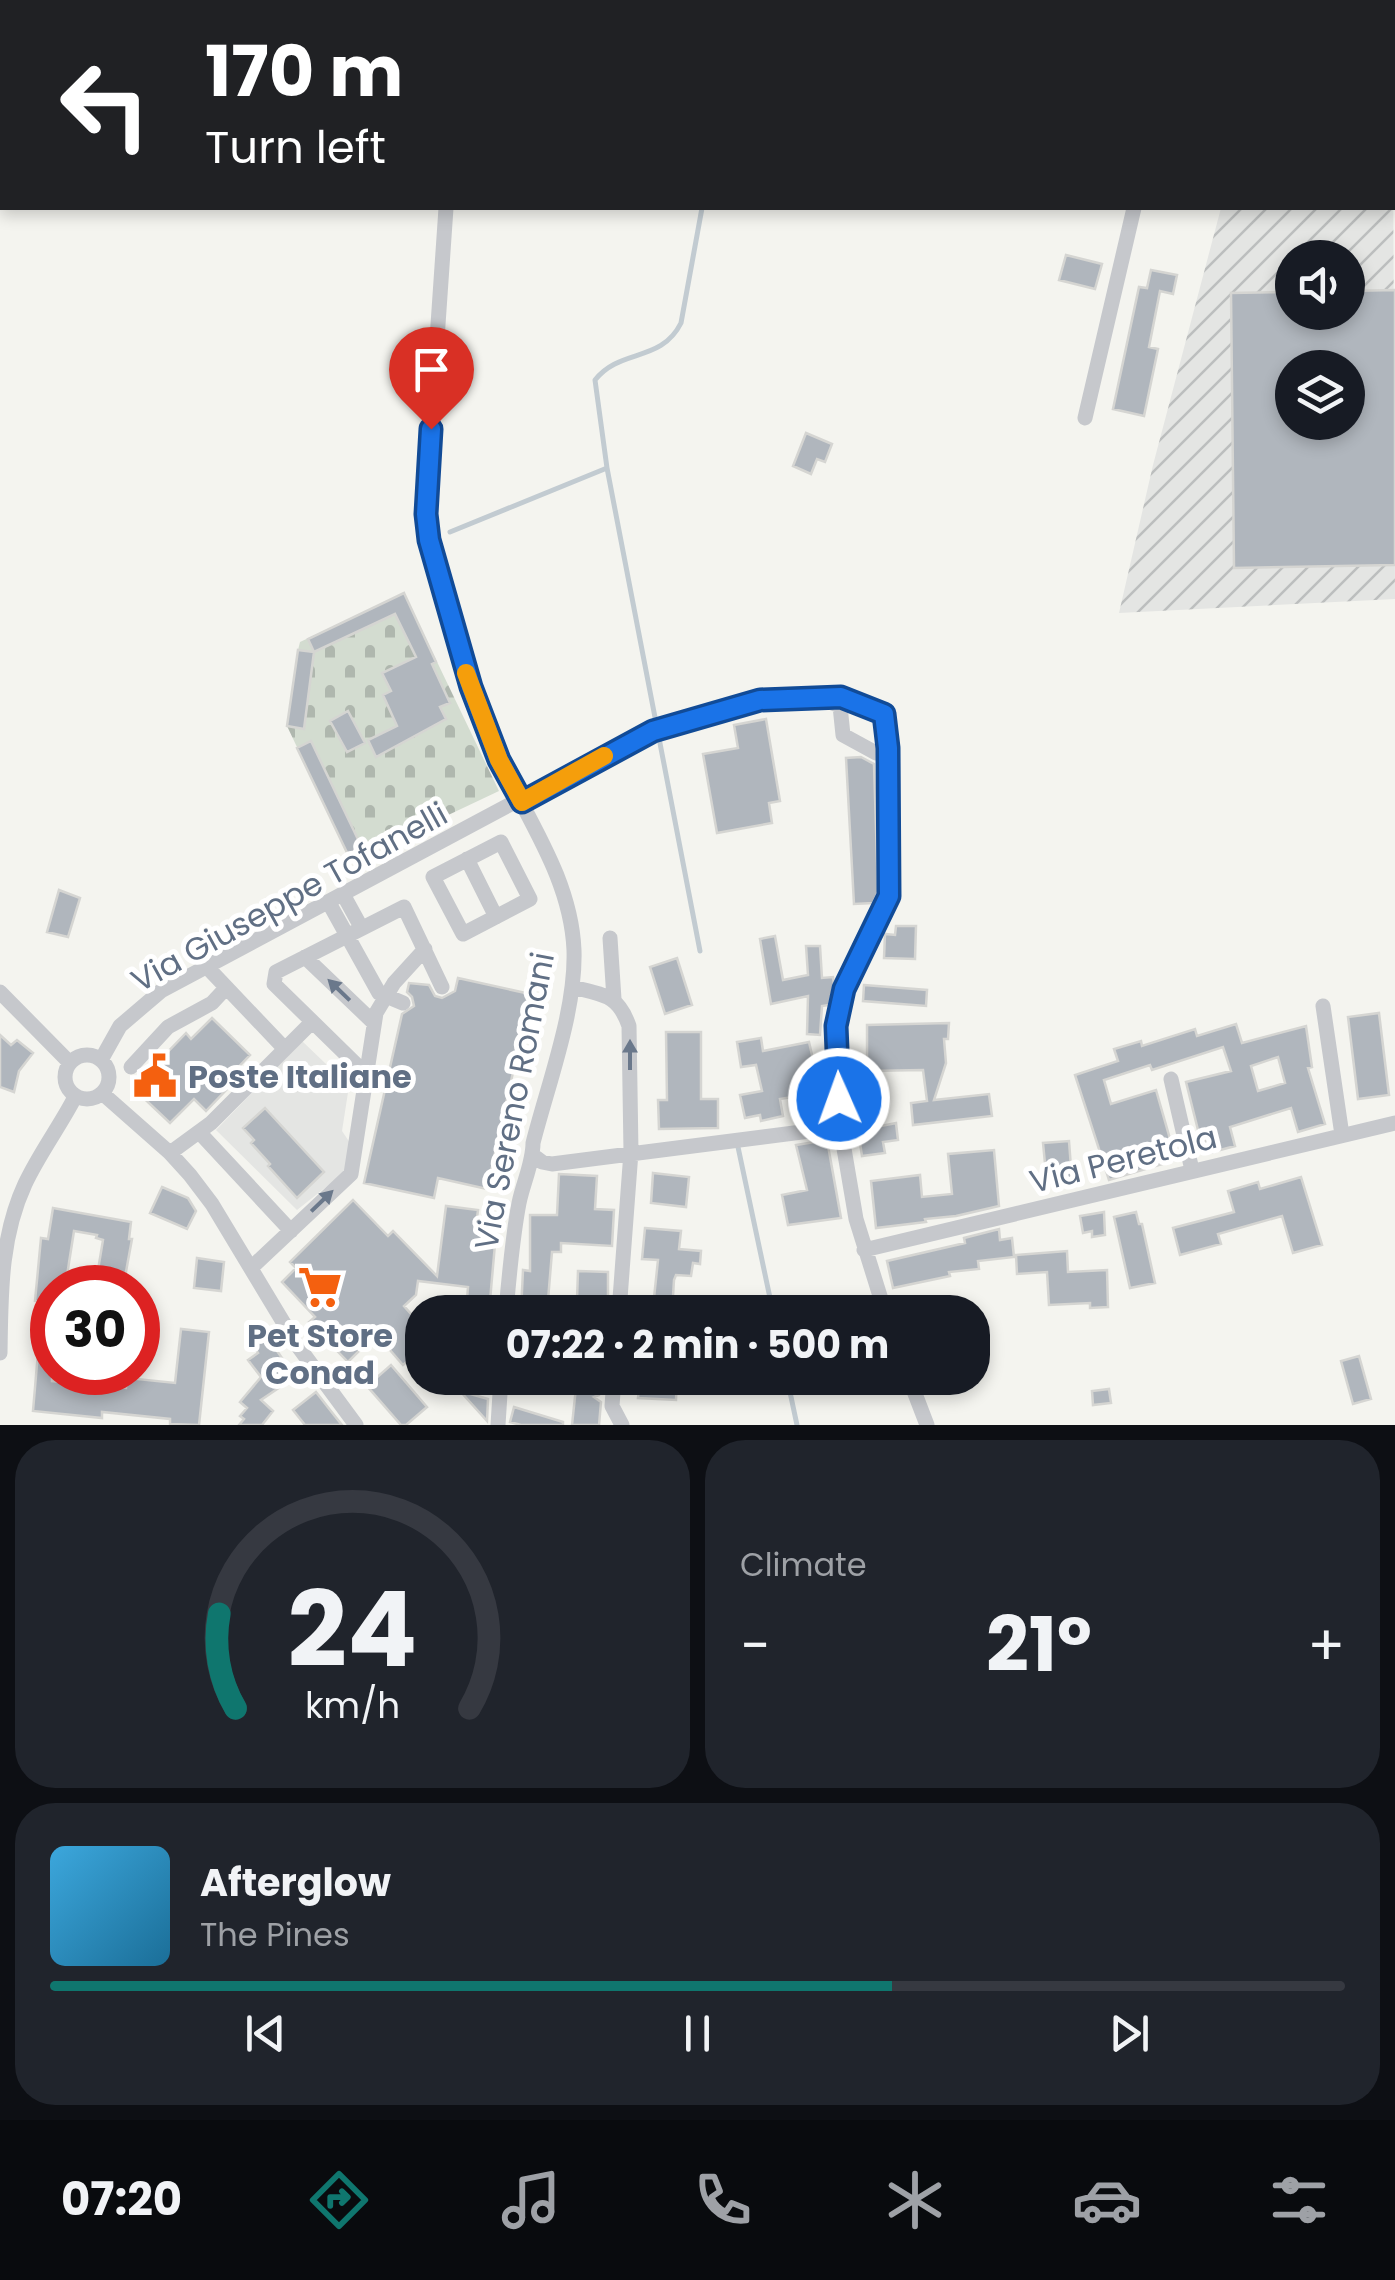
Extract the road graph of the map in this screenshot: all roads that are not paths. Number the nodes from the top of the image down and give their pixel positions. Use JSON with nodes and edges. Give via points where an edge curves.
{"nodes":[{"id":1,"x":446,"y":210,"type":"edge"},
{"id":2,"x":1134,"y":210,"type":"edge"},
{"id":3,"x":1085,"y":418,"type":"dead end"},
{"id":4,"x":822,"y":698,"type":"junction"},
{"id":5,"x":888,"y":748,"type":"junction"},
{"id":6,"x":522,"y":802,"type":"junction"},
{"id":7,"x":468,"y":830,"type":"junction"},
{"id":8,"x":474,"y":856,"type":"junction"},
{"id":9,"x":344,"y":896,"type":"junction"},
{"id":10,"x":328,"y":904,"type":"junction"},
{"id":11,"x":496,"y":916,"type":"junction"},
{"id":12,"x":353,"y":931,"type":"junction"},
{"id":13,"x":610,"y":938,"type":"dead end"},
{"id":14,"x":425,"y":949,"type":"junction"},
{"id":15,"x":305,"y":956,"type":"junction"},
{"id":16,"x":207,"y":967,"type":"junction"},
{"id":17,"x":442,"y":987,"type":"dead end"},
{"id":18,"x":572,"y":987,"type":"junction"},
{"id":19,"x":224,"y":989,"type":"junction"},
{"id":20,"x":0,"y":992,"type":"edge"},
{"id":21,"x":386,"y":997,"type":"junction"},
{"id":22,"x":614,"y":998,"type":"junction"},
{"id":23,"x":403,"y":1003,"type":"dead end"},
{"id":24,"x":1323,"y":1006,"type":"dead end"},
{"id":25,"x":312,"y":1022,"type":"junction"},
{"id":26,"x":374,"y":1023,"type":"junction"},
{"id":27,"x":284,"y":1048,"type":"junction"},
{"id":28,"x":101,"y":1060,"type":"junction"},
{"id":29,"x":70,"y":1063,"type":"junction"},
{"id":30,"x":131,"y":1067,"type":"dead end"},
{"id":31,"x":367,"y":1075,"type":"junction"},
{"id":32,"x":1172,"y":1079,"type":"dead end"},
{"id":33,"x":102,"y":1093,"type":"junction"},
{"id":34,"x":76,"y":1096,"type":"junction"},
{"id":35,"x":1395,"y":1123,"type":"edge"},
{"id":36,"x":205,"y":1127,"type":"junction"},
{"id":37,"x":840,"y":1131,"type":"junction"},
{"id":38,"x":1342,"y":1135,"type":"junction"},
{"id":39,"x":630,"y":1152,"type":"junction"},
{"id":40,"x":170,"y":1153,"type":"junction"},
{"id":41,"x":534,"y":1156,"type":"junction"},
{"id":42,"x":1192,"y":1170,"type":"junction"},
{"id":43,"x":291,"y":1231,"type":"junction"},
{"id":44,"x":864,"y":1250,"type":"junction"},
{"id":45,"x":251,"y":1268,"type":"junction"},
{"id":46,"x":507,"y":1295,"type":"edge"},
{"id":47,"x":620,"y":1295,"type":"edge"},
{"id":48,"x":879,"y":1295,"type":"edge"},
{"id":49,"x":0,"y":1352,"type":"edge"},
{"id":50,"x":500,"y":1395,"type":"edge"},
{"id":51,"x":613,"y":1395,"type":"edge"},
{"id":52,"x":915,"y":1395,"type":"edge"},
{"id":53,"x":356,"y":1425,"type":"edge"},
{"id":54,"x":498,"y":1425,"type":"edge"},
{"id":55,"x":622,"y":1425,"type":"edge"},
{"id":56,"x":926,"y":1425,"type":"edge"}],
"edges":[{"from":1,"to":6,"type":"street","name":"Via Sereno Romani","via":[[429,540],[471,687]]},
{"from":2,"to":3,"type":"street"},
{"from":4,"to":5,"type":"street","via":[[840,706],[843,735],[876,753]]},
{"from":4,"to":5,"type":"street","name":"Via Giuseppe Tofanelli","via":[[841,697],[884,714]]},
{"from":4,"to":6,"type":"street","name":"Via Giuseppe Tofanelli","via":[[760,700],[670,724]]},
{"from":5,"to":37,"type":"street","via":[[889,896],[858,954],[836,1026]]},
{"from":6,"to":7,"type":"street","name":"Via Giuseppe Tofanelli"},
{"from":6,"to":18,"type":"street","name":"Via Sereno Romani","via":[[569,914]]},
{"from":7,"to":8,"type":"street"},
{"from":7,"to":9,"type":"street","name":"Via Giuseppe Tofanelli"},
{"from":8,"to":11,"type":"street"},
{"from":8,"to":11,"type":"street","via":[[501,842],[530,899]]},
{"from":8,"to":11,"type":"street","via":[[433,876],[462,934]]},
{"from":9,"to":10,"type":"street","name":"Via Giuseppe Tofanelli"},
{"from":9,"to":12,"type":"street"},
{"from":10,"to":12,"type":"street"},
{"from":10,"to":16,"type":"street","name":"Via Giuseppe Tofanelli"},
{"from":12,"to":14,"type":"street","via":[[404,907]]},
{"from":12,"to":15,"type":"street"},
{"from":12,"to":21,"type":"street"},
{"from":13,"to":22,"type":"street"},
{"from":14,"to":17,"type":"street"},
{"from":14,"to":21,"type":"street"},
{"from":15,"to":25,"type":"street","via":[[276,972],[273,981]]},
{"from":26,"to":15,"type":"street","one_way":true},
{"from":16,"to":19,"type":"street"},
{"from":16,"to":28,"type":"street","name":"Via Giuseppe Tofanelli","via":[[144,1003],[120,1026]]},
{"from":18,"to":22,"type":"street"},
{"from":18,"to":41,"type":"street","name":"Via Sereno Romani"},
{"from":19,"to":27,"type":"street"},
{"from":19,"to":30,"type":"street","via":[[212,1003],[168,1026]]},
{"from":20,"to":29,"type":"street"},
{"from":21,"to":23,"type":"street"},
{"from":21,"to":26,"type":"street"},
{"from":39,"to":22,"type":"street","one_way":true,"via":[[630,1026]]},
{"from":24,"to":38,"type":"street"},
{"from":25,"to":27,"type":"street"},
{"from":25,"to":31,"type":"street"},
{"from":26,"to":31,"type":"street"},
{"from":27,"to":36,"type":"street"},
{"from":28,"to":29,"type":"street","via":[[88,1055]]},
{"from":28,"to":33,"type":"street","via":[[108,1072]]},
{"from":29,"to":34,"type":"street","via":[[65,1081]]},
{"from":43,"to":31,"type":"street","one_way":true,"via":[[351,1174]]},
{"from":32,"to":42,"type":"street"},
{"from":33,"to":34,"type":"street"},
{"from":33,"to":40,"type":"street"},
{"from":34,"to":49,"type":"street","via":[[24,1185],[5,1246]]},
{"from":35,"to":38,"type":"street","name":"Via Peretola"},
{"from":36,"to":40,"type":"street"},
{"from":36,"to":43,"type":"street"},
{"from":37,"to":39,"type":"street"},
{"from":37,"to":44,"type":"street"},
{"from":38,"to":42,"type":"street","name":"Via Peretola"},
{"from":39,"to":41,"type":"street","via":[[552,1164]]},
{"from":39,"to":47,"type":"street"},
{"from":40,"to":45,"type":"street"},
{"from":41,"to":46,"type":"street","name":"Via Sereno Romani","via":[[512,1239]]},
{"from":42,"to":44,"type":"street","name":"Via Peretola"},
{"from":43,"to":45,"type":"street"},
{"from":44,"to":48,"type":"street"},
{"from":45,"to":53,"type":"street"},
{"from":50,"to":54,"type":"street"},
{"from":51,"to":55,"type":"street"},
{"from":52,"to":56,"type":"street"}]}
